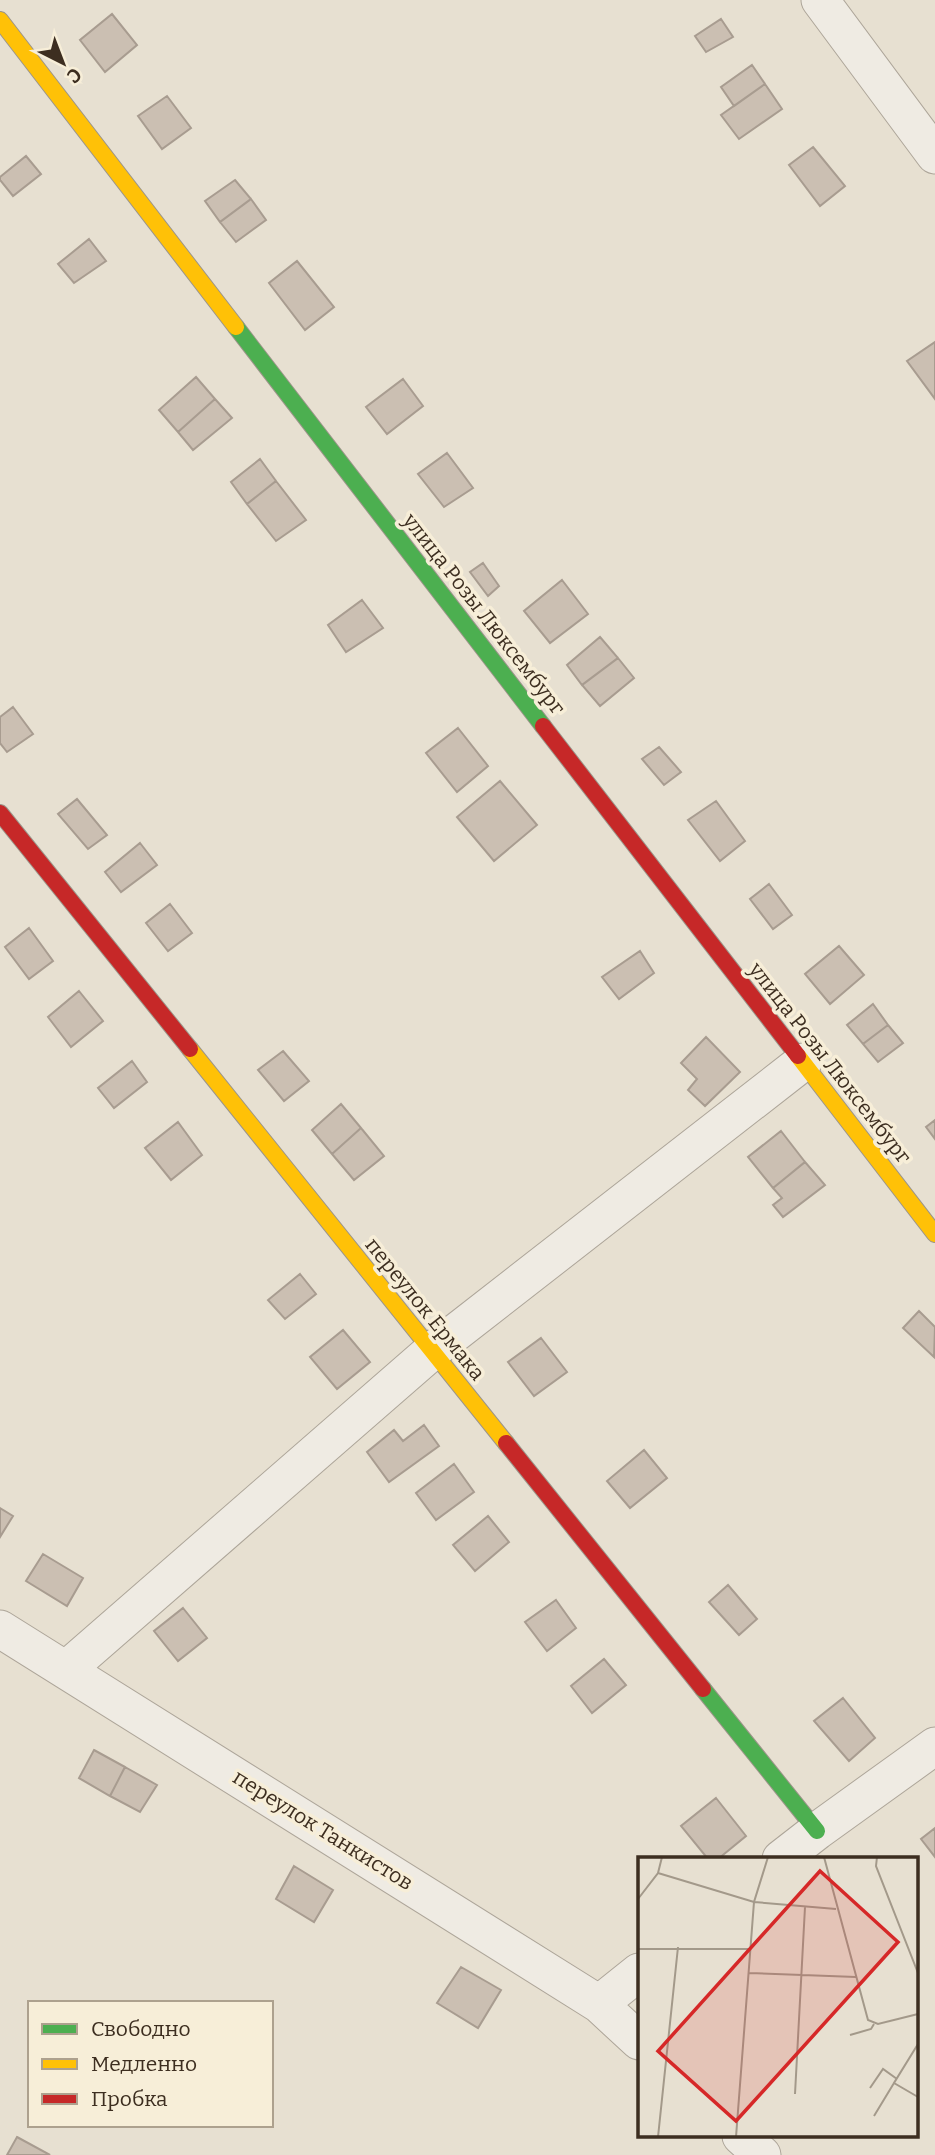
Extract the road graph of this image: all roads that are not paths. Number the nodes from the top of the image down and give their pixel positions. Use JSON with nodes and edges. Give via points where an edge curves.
{"nodes":[{"id":1,"x":820,"y":0,"type":"edge"},
{"id":2,"x":0,"y":20,"type":"edge"},
{"id":3,"x":935,"y":155,"type":"edge"},
{"id":4,"x":0,"y":813,"type":"edge"},
{"id":5,"x":803,"y":1062,"type":"junction"},
{"id":6,"x":933,"y":1229,"type":"edge"},
{"id":7,"x":432,"y":1351,"type":"junction"},
{"id":8,"x":0,"y":1629,"type":"edge"},
{"id":9,"x":67,"y":1670,"type":"junction"},
{"id":10,"x":935,"y":1746,"type":"edge"},
{"id":11,"x":817,"y":1830,"type":"junction"},
{"id":12,"x":783,"y":1857,"type":"edge"},
{"id":13,"x":638,"y":1973,"type":"edge"},
{"id":14,"x":599,"y":2004,"type":"junction"},
{"id":15,"x":638,"y":2040,"type":"edge"},
{"id":16,"x":743,"y":2138,"type":"edge"},
{"id":17,"x":762,"y":2155,"type":"edge"}],
"edges":[{"from":1,"to":3,"type":"street"},
{"from":2,"to":5,"type":"street","name":"улица Розы Люксембург"},
{"from":4,"to":7,"type":"street","name":"переулок Ермака"},
{"from":5,"to":6,"type":"street","name":"улица Розы Люксембург"},
{"from":5,"to":7,"type":"street"},
{"from":7,"to":9,"type":"street"},
{"from":7,"to":11,"type":"street","name":"переулок Ермака"},
{"from":8,"to":9,"type":"street","name":"переулок Танкистов"},
{"from":9,"to":14,"type":"street","name":"переулок Танкистов"},
{"from":10,"to":11,"type":"street"},
{"from":11,"to":12,"type":"street"},
{"from":13,"to":14,"type":"street"},
{"from":14,"to":15,"type":"street","name":"переулок Танкистов"},
{"from":16,"to":17,"type":"street"}]}
